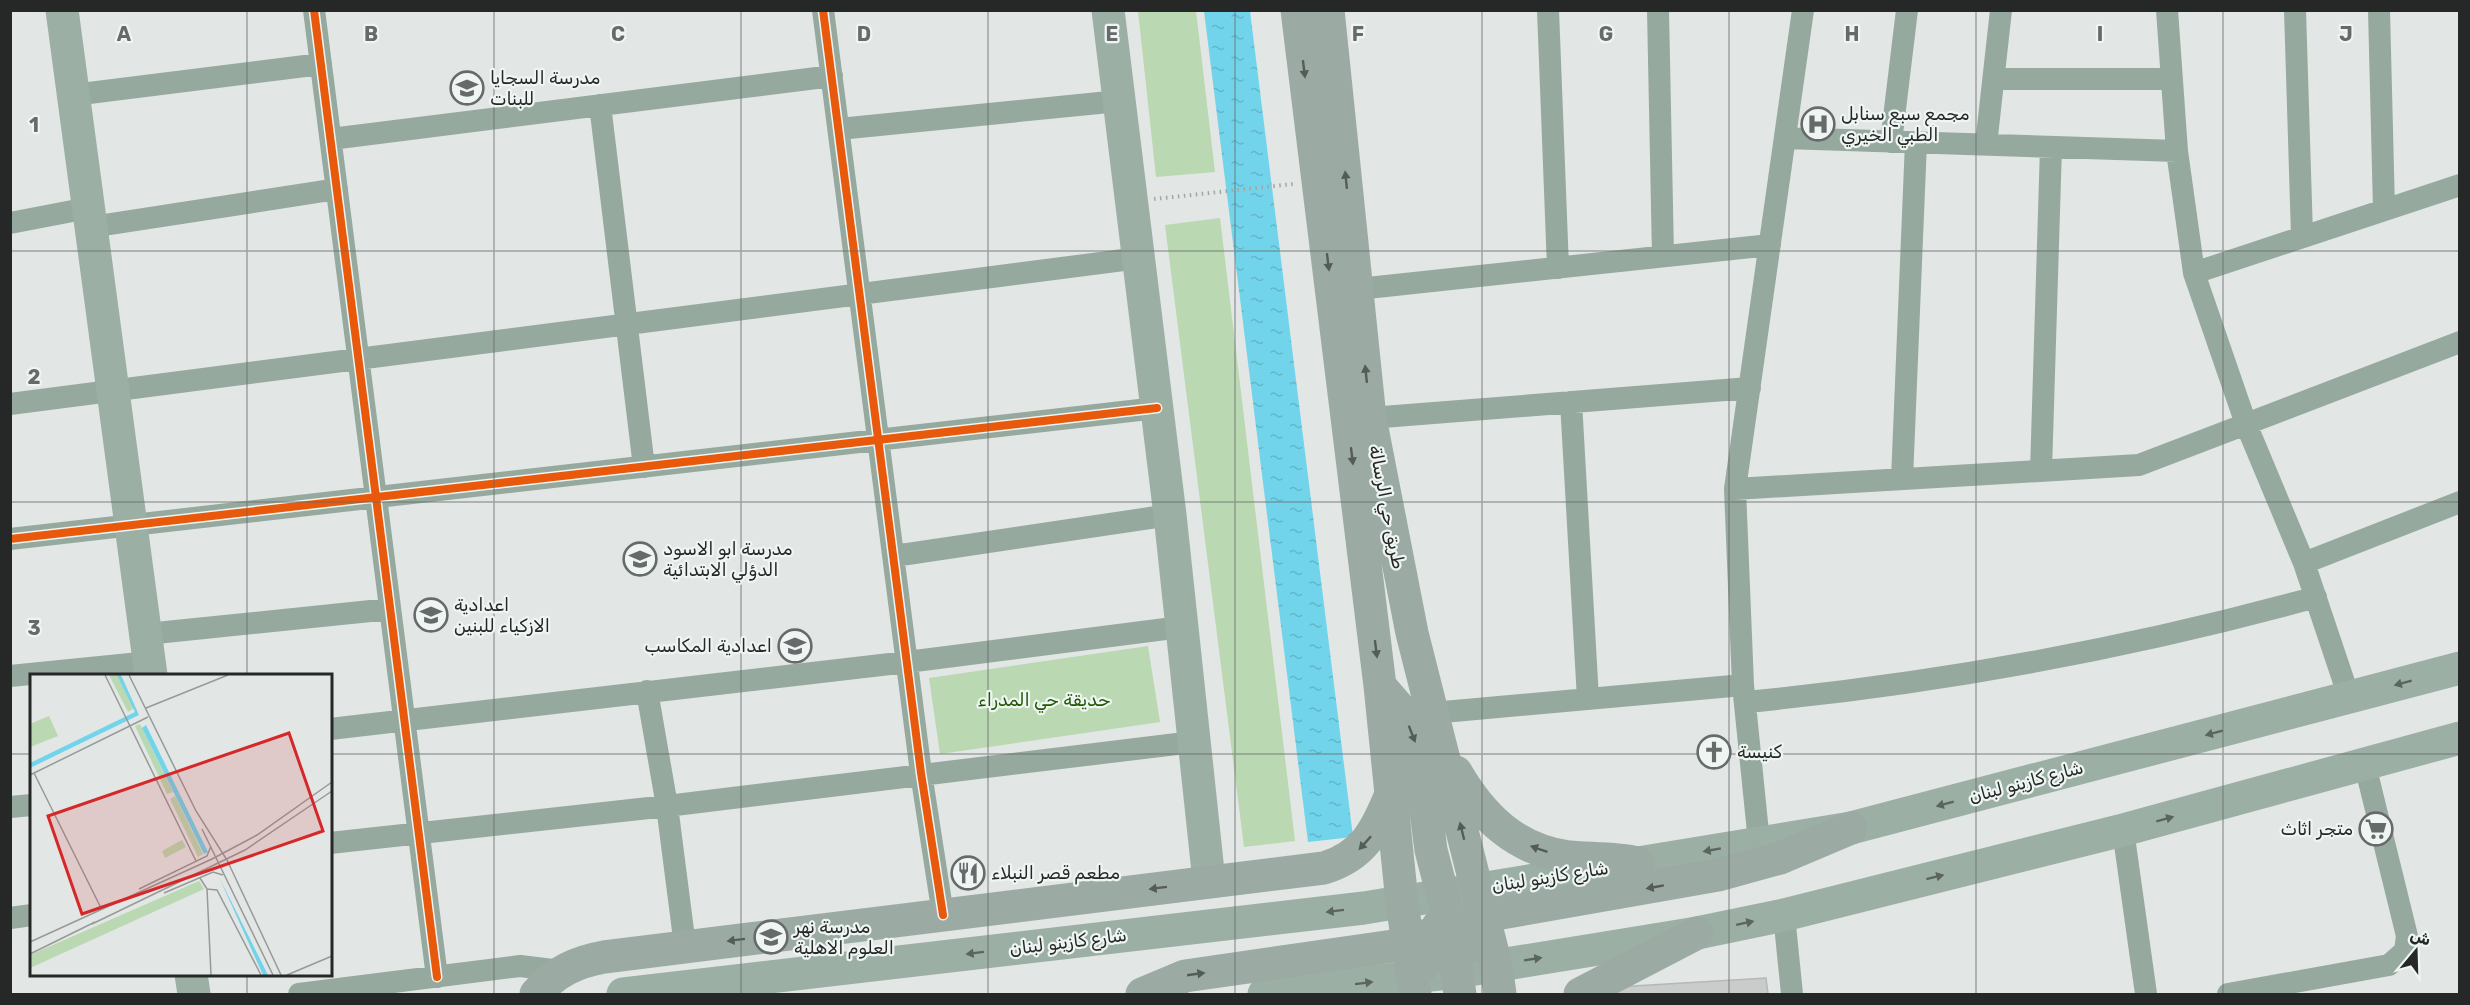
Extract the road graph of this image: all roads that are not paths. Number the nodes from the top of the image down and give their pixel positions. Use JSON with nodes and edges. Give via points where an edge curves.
{"nodes":[{"id":1,"x":62,"y":10,"type":"edge"},
{"id":2,"x":314,"y":10,"type":"edge"},
{"id":3,"x":823,"y":10,"type":"edge"},
{"id":4,"x":1108,"y":10,"type":"edge"},
{"id":5,"x":1297,"y":10,"type":"edge"},
{"id":6,"x":1328,"y":10,"type":"edge"},
{"id":7,"x":1548,"y":10,"type":"edge"},
{"id":8,"x":1658,"y":10,"type":"edge"},
{"id":9,"x":1803,"y":10,"type":"edge"},
{"id":10,"x":1907,"y":10,"type":"edge"},
{"id":11,"x":2001,"y":10,"type":"edge"},
{"id":12,"x":2167,"y":10,"type":"edge"},
{"id":13,"x":2295,"y":10,"type":"edge"},
{"id":14,"x":2379,"y":10,"type":"edge"},
{"id":15,"x":321,"y":64,"type":"junction"},
{"id":16,"x":832,"y":76,"type":"junction"},
{"id":17,"x":1994,"y":79,"type":"junction"},
{"id":18,"x":2170,"y":79,"type":"junction"},
{"id":19,"x":73,"y":94,"type":"junction"},
{"id":20,"x":1119,"y":101,"type":"junction"},
{"id":21,"x":600,"y":105,"type":"junction"},
{"id":22,"x":839,"y":129,"type":"junction"},
{"id":23,"x":1785,"y":138,"type":"junction"},
{"id":24,"x":331,"y":139,"type":"junction"},
{"id":25,"x":1891,"y":142,"type":"junction"},
{"id":26,"x":1916,"y":142,"type":"junction"},
{"id":27,"x":1986,"y":145,"type":"junction"},
{"id":28,"x":2051,"y":147,"type":"junction"},
{"id":29,"x":2177,"y":151,"type":"junction"},
{"id":30,"x":2460,"y":185,"type":"edge"},
{"id":31,"x":337,"y":189,"type":"junction"},
{"id":32,"x":2384,"y":210,"type":"junction"},
{"id":33,"x":90,"y":218,"type":"junction"},
{"id":34,"x":10,"y":223,"type":"edge"},
{"id":35,"x":2302,"y":236,"type":"junction"},
{"id":36,"x":1770,"y":245,"type":"junction"},
{"id":37,"x":1663,"y":256,"type":"junction"},
{"id":38,"x":1139,"y":258,"type":"junction"},
{"id":39,"x":1558,"y":268,"type":"junction"},
{"id":40,"x":2194,"y":273,"type":"junction"},
{"id":41,"x":1358,"y":289,"type":"junction"},
{"id":42,"x":860,"y":294,"type":"junction"},
{"id":43,"x":628,"y":324,"type":"junction"},
{"id":44,"x":2460,"y":342,"type":"edge"},
{"id":45,"x":359,"y":359,"type":"junction"},
{"id":46,"x":1750,"y":388,"type":"junction"},
{"id":47,"x":113,"y":391,"type":"junction"},
{"id":48,"x":1571,"y":402,"type":"junction"},
{"id":49,"x":10,"y":404,"type":"edge"},
{"id":50,"x":1158,"y":408,"type":"junction"},
{"id":51,"x":1370,"y":418,"type":"junction"},
{"id":52,"x":2246,"y":424,"type":"junction"},
{"id":53,"x":879,"y":440,"type":"junction"},
{"id":54,"x":644,"y":466,"type":"junction"},
{"id":55,"x":2041,"y":471,"type":"junction"},
{"id":56,"x":1902,"y":479,"type":"junction"},
{"id":57,"x":1735,"y":489,"type":"junction"},
{"id":58,"x":376,"y":497,"type":"junction"},
{"id":59,"x":2460,"y":502,"type":"edge"},
{"id":60,"x":1170,"y":515,"type":"junction"},
{"id":61,"x":131,"y":525,"type":"junction"},
{"id":62,"x":10,"y":539,"type":"edge"},
{"id":63,"x":894,"y":556,"type":"junction"},
{"id":64,"x":2304,"y":564,"type":"junction"},
{"id":65,"x":2316,"y":597,"type":"junction"},
{"id":66,"x":390,"y":609,"type":"junction"},
{"id":67,"x":1181,"y":627,"type":"junction"},
{"id":68,"x":149,"y":657,"type":"edge"},
{"id":69,"x":907,"y":662,"type":"junction"},
{"id":70,"x":2460,"y":668,"type":"edge"},
{"id":71,"x":10,"y":676,"type":"edge"},
{"id":72,"x":1380,"y":686,"type":"junction"},
{"id":73,"x":648,"y":691,"type":"junction"},
{"id":74,"x":1745,"y":694,"type":"junction"},
{"id":75,"x":2349,"y":697,"type":"junction"},
{"id":76,"x":1588,"y":699,"type":"junction"},
{"id":77,"x":405,"y":720,"type":"junction"},
{"id":78,"x":1436,"y":727,"type":"junction"},
{"id":79,"x":332,"y":729,"type":"edge"},
{"id":80,"x":2460,"y":738,"type":"edge"},
{"id":81,"x":1192,"y":742,"type":"junction"},
{"id":82,"x":2365,"y":765,"type":"junction"},
{"id":83,"x":921,"y":773,"type":"junction"},
{"id":84,"x":1392,"y":792,"type":"junction"},
{"id":85,"x":30,"y":805,"type":"edge"},
{"id":86,"x":667,"y":806,"type":"junction"},
{"id":87,"x":10,"y":807,"type":"edge"},
{"id":88,"x":1851,"y":828,"type":"junction"},
{"id":89,"x":2123,"y":830,"type":"junction"},
{"id":90,"x":419,"y":835,"type":"junction"},
{"id":91,"x":1760,"y":842,"type":"junction"},
{"id":92,"x":332,"y":843,"type":"edge"},
{"id":93,"x":1638,"y":863,"type":"junction"},
{"id":94,"x":1209,"y":881,"type":"junction"},
{"id":95,"x":1402,"y":902,"type":"junction"},
{"id":96,"x":30,"y":915,"type":"edge"},
{"id":97,"x":943,"y":915,"type":"junction"},
{"id":98,"x":1784,"y":915,"type":"junction"},
{"id":99,"x":1456,"y":916,"type":"junction"},
{"id":100,"x":10,"y":918,"type":"edge"},
{"id":101,"x":1697,"y":933,"type":"junction"},
{"id":102,"x":1407,"y":944,"type":"junction"},
{"id":103,"x":685,"y":946,"type":"junction"},
{"id":104,"x":561,"y":971,"type":"junction"},
{"id":105,"x":191,"y":975,"type":"edge"},
{"id":106,"x":437,"y":977,"type":"junction"},
{"id":107,"x":1498,"y":980,"type":"edge"},
{"id":108,"x":1459,"y":983,"type":"edge"},
{"id":109,"x":1414,"y":986,"type":"edge"},
{"id":110,"x":2294,"y":989,"type":"edge"},
{"id":111,"x":194,"y":994,"type":"edge"},
{"id":112,"x":299,"y":994,"type":"edge"},
{"id":113,"x":536,"y":994,"type":"edge"},
{"id":114,"x":623,"y":994,"type":"edge"},
{"id":115,"x":1142,"y":994,"type":"edge"},
{"id":116,"x":1264,"y":994,"type":"edge"},
{"id":117,"x":1580,"y":994,"type":"edge"},
{"id":118,"x":1792,"y":994,"type":"edge"},
{"id":119,"x":2146,"y":994,"type":"edge"},
{"id":120,"x":2228,"y":994,"type":"edge"}],
"edges":[{"from":1,"to":19,"type":"main road"},
{"from":2,"to":15,"type":"street"},
{"from":3,"to":16,"type":"street"},
{"from":4,"to":20,"type":"main road"},
{"from":5,"to":72,"type":"main road","name":"طريق حي الرسالة","one_way":true},
{"from":41,"to":6,"type":"main road","name":"طريق حي الرسالة","one_way":true},
{"from":7,"to":39,"type":"street"},
{"from":8,"to":37,"type":"street"},
{"from":9,"to":23,"type":"street"},
{"from":10,"to":25,"type":"street"},
{"from":11,"to":17,"type":"street"},
{"from":12,"to":18,"type":"street"},
{"from":13,"to":35,"type":"street"},
{"from":14,"to":32,"type":"street"},
{"from":15,"to":19,"type":"street"},
{"from":15,"to":24,"type":"street"},
{"from":16,"to":21,"type":"street"},
{"from":16,"to":22,"type":"street"},
{"from":17,"to":18,"type":"street"},
{"from":17,"to":27,"type":"street"},
{"from":18,"to":29,"type":"street"},
{"from":19,"to":33,"type":"main road"},
{"from":20,"to":22,"type":"street"},
{"from":20,"to":38,"type":"main road"},
{"from":21,"to":24,"type":"street"},
{"from":21,"to":43,"type":"street"},
{"from":22,"to":42,"type":"street"},
{"from":23,"to":25,"type":"street"},
{"from":23,"to":36,"type":"street"},
{"from":24,"to":31,"type":"street"},
{"from":25,"to":26,"type":"street"},
{"from":26,"to":27,"type":"street"},
{"from":26,"to":56,"type":"street"},
{"from":27,"to":28,"type":"street"},
{"from":28,"to":29,"type":"street"},
{"from":28,"to":55,"type":"street"},
{"from":29,"to":40,"type":"street"},
{"from":30,"to":32,"type":"street"},
{"from":31,"to":33,"type":"street"},
{"from":31,"to":45,"type":"street"},
{"from":32,"to":35,"type":"street"},
{"from":33,"to":34,"type":"street"},
{"from":33,"to":47,"type":"main road"},
{"from":35,"to":40,"type":"street"},
{"from":36,"to":37,"type":"street"},
{"from":36,"to":46,"type":"street"},
{"from":37,"to":39,"type":"street"},
{"from":38,"to":42,"type":"street"},
{"from":38,"to":50,"type":"main road"},
{"from":39,"to":41,"type":"street"},
{"from":40,"to":52,"type":"street"},
{"from":51,"to":41,"type":"main road","name":"طريق حي الرسالة","one_way":true},
{"from":42,"to":43,"type":"street"},
{"from":42,"to":53,"type":"street"},
{"from":43,"to":45,"type":"street"},
{"from":43,"to":54,"type":"street"},
{"from":44,"to":52,"type":"street"},
{"from":45,"to":47,"type":"street"},
{"from":45,"to":58,"type":"street"},
{"from":46,"to":48,"type":"street"},
{"from":46,"to":57,"type":"street"},
{"from":47,"to":49,"type":"street"},
{"from":47,"to":61,"type":"main road"},
{"from":48,"to":51,"type":"street"},
{"from":48,"to":76,"type":"street"},
{"from":50,"to":53,"type":"street"},
{"from":50,"to":60,"type":"main road"},
{"from":51,"to":78,"type":"main road","name":"طريق حي الرسالة","via":[[1412,633]]},
{"from":52,"to":55,"type":"street","via":[[2139,465]]},
{"from":52,"to":64,"type":"street"},
{"from":53,"to":54,"type":"street"},
{"from":53,"to":63,"type":"street"},
{"from":54,"to":58,"type":"street"},
{"from":55,"to":56,"type":"street"},
{"from":56,"to":57,"type":"street"},
{"from":57,"to":74,"type":"street"},
{"from":58,"to":61,"type":"street"},
{"from":58,"to":66,"type":"street"},
{"from":59,"to":64,"type":"street"},
{"from":60,"to":63,"type":"street"},
{"from":60,"to":67,"type":"main road"},
{"from":61,"to":62,"type":"street"},
{"from":61,"to":68,"type":"main road"},
{"from":63,"to":69,"type":"street"},
{"from":64,"to":65,"type":"street"},
{"from":65,"to":74,"type":"street","via":[[2156,639],[2005,669],[1900,686]]},
{"from":65,"to":75,"type":"street"},
{"from":66,"to":68,"type":"street"},
{"from":66,"to":77,"type":"street"},
{"from":67,"to":69,"type":"street"},
{"from":67,"to":81,"type":"main road"},
{"from":68,"to":71,"type":"street"},
{"from":69,"to":73,"type":"street"},
{"from":69,"to":83,"type":"street"},
{"from":70,"to":75,"type":"main road","name":"شارع كازينو لبنان","one_way":true},
{"from":72,"to":84,"type":"main road","name":"طريق حي الرسالة"},
{"from":72,"to":99,"type":"main road","one_way":true,"via":[[1400,709],[1418,750],[1431,850]]},
{"from":73,"to":77,"type":"street"},
{"from":73,"to":86,"type":"street"},
{"from":74,"to":76,"type":"street"},
{"from":74,"to":91,"type":"street"},
{"from":75,"to":88,"type":"main road","name":"شارع كازينو لبنان","one_way":true},
{"from":76,"to":78,"type":"street"},
{"from":77,"to":79,"type":"street"},
{"from":77,"to":90,"type":"street"},
{"from":93,"to":78,"type":"main road","one_way":true,"via":[[1566,856],[1518,841],[1479,808]]},
{"from":99,"to":78,"type":"main road","name":"طريق حي الرسالة","one_way":true},
{"from":80,"to":82,"type":"main road"},
{"from":81,"to":83,"type":"street"},
{"from":81,"to":94,"type":"main road"},
{"from":89,"to":82,"type":"main road","one_way":true},
{"from":82,"to":110,"type":"street","via":[[2407,936],[2405,951],[2389,965]]},
{"from":83,"to":86,"type":"street"},
{"from":83,"to":97,"type":"street"},
{"from":84,"to":94,"type":"main road","one_way":true,"via":[[1373,834],[1347,859],[1312,870]]},
{"from":84,"to":95,"type":"main road","name":"طريق حي الرسالة"},
{"from":85,"to":87,"type":"street"},
{"from":86,"to":90,"type":"street"},
{"from":86,"to":103,"type":"street"},
{"from":88,"to":91,"type":"main road","name":"شارع كازينو لبنان"},
{"from":88,"to":99,"type":"main road","one_way":true,"via":[[1780,858],[1718,875]]},
{"from":98,"to":89,"type":"main road","one_way":true},
{"from":89,"to":119,"type":"street"},
{"from":90,"to":92,"type":"street"},
{"from":90,"to":106,"type":"street"},
{"from":91,"to":93,"type":"main road","name":"شارع كازينو لبنان","one_way":true},
{"from":93,"to":99,"type":"main road","name":"شارع كازينو لبنان"},
{"from":94,"to":97,"type":"main road","one_way":true},
{"from":95,"to":99,"type":"main road","via":[[1420,910]]},
{"from":95,"to":102,"type":"main road","name":"طريق حي الرسالة"},
{"from":95,"to":114,"type":"main road","name":"شارع كازينو لبنان","one_way":true},
{"from":96,"to":100,"type":"street"},
{"from":97,"to":103,"type":"main road","one_way":true},
{"from":101,"to":98,"type":"main road","one_way":true},
{"from":98,"to":118,"type":"street"},
{"from":99,"to":102,"type":"main road"},
{"from":99,"to":107,"type":"main road","name":"طريق حي الرسالة"},
{"from":99,"to":108,"type":"main road"},
{"from":99,"to":109,"type":"main road"},
{"from":107,"to":101,"type":"main road","one_way":true},
{"from":101,"to":117,"type":"main road"},
{"from":102,"to":109,"type":"main road","name":"طريق حي الرسالة"},
{"from":115,"to":102,"type":"main road","one_way":true,"via":[[1185,976]]},
{"from":103,"to":104,"type":"main road","via":[[593,959]]},
{"from":104,"to":106,"type":"street","via":[[520,966]]},
{"from":104,"to":113,"type":"main road"},
{"from":105,"to":111,"type":"main road"},
{"from":106,"to":112,"type":"street"},
{"from":107,"to":108,"type":"main road"},
{"from":108,"to":109,"type":"main road"},
{"from":116,"to":109,"type":"main road","one_way":true},
{"from":110,"to":120,"type":"street"}]}
